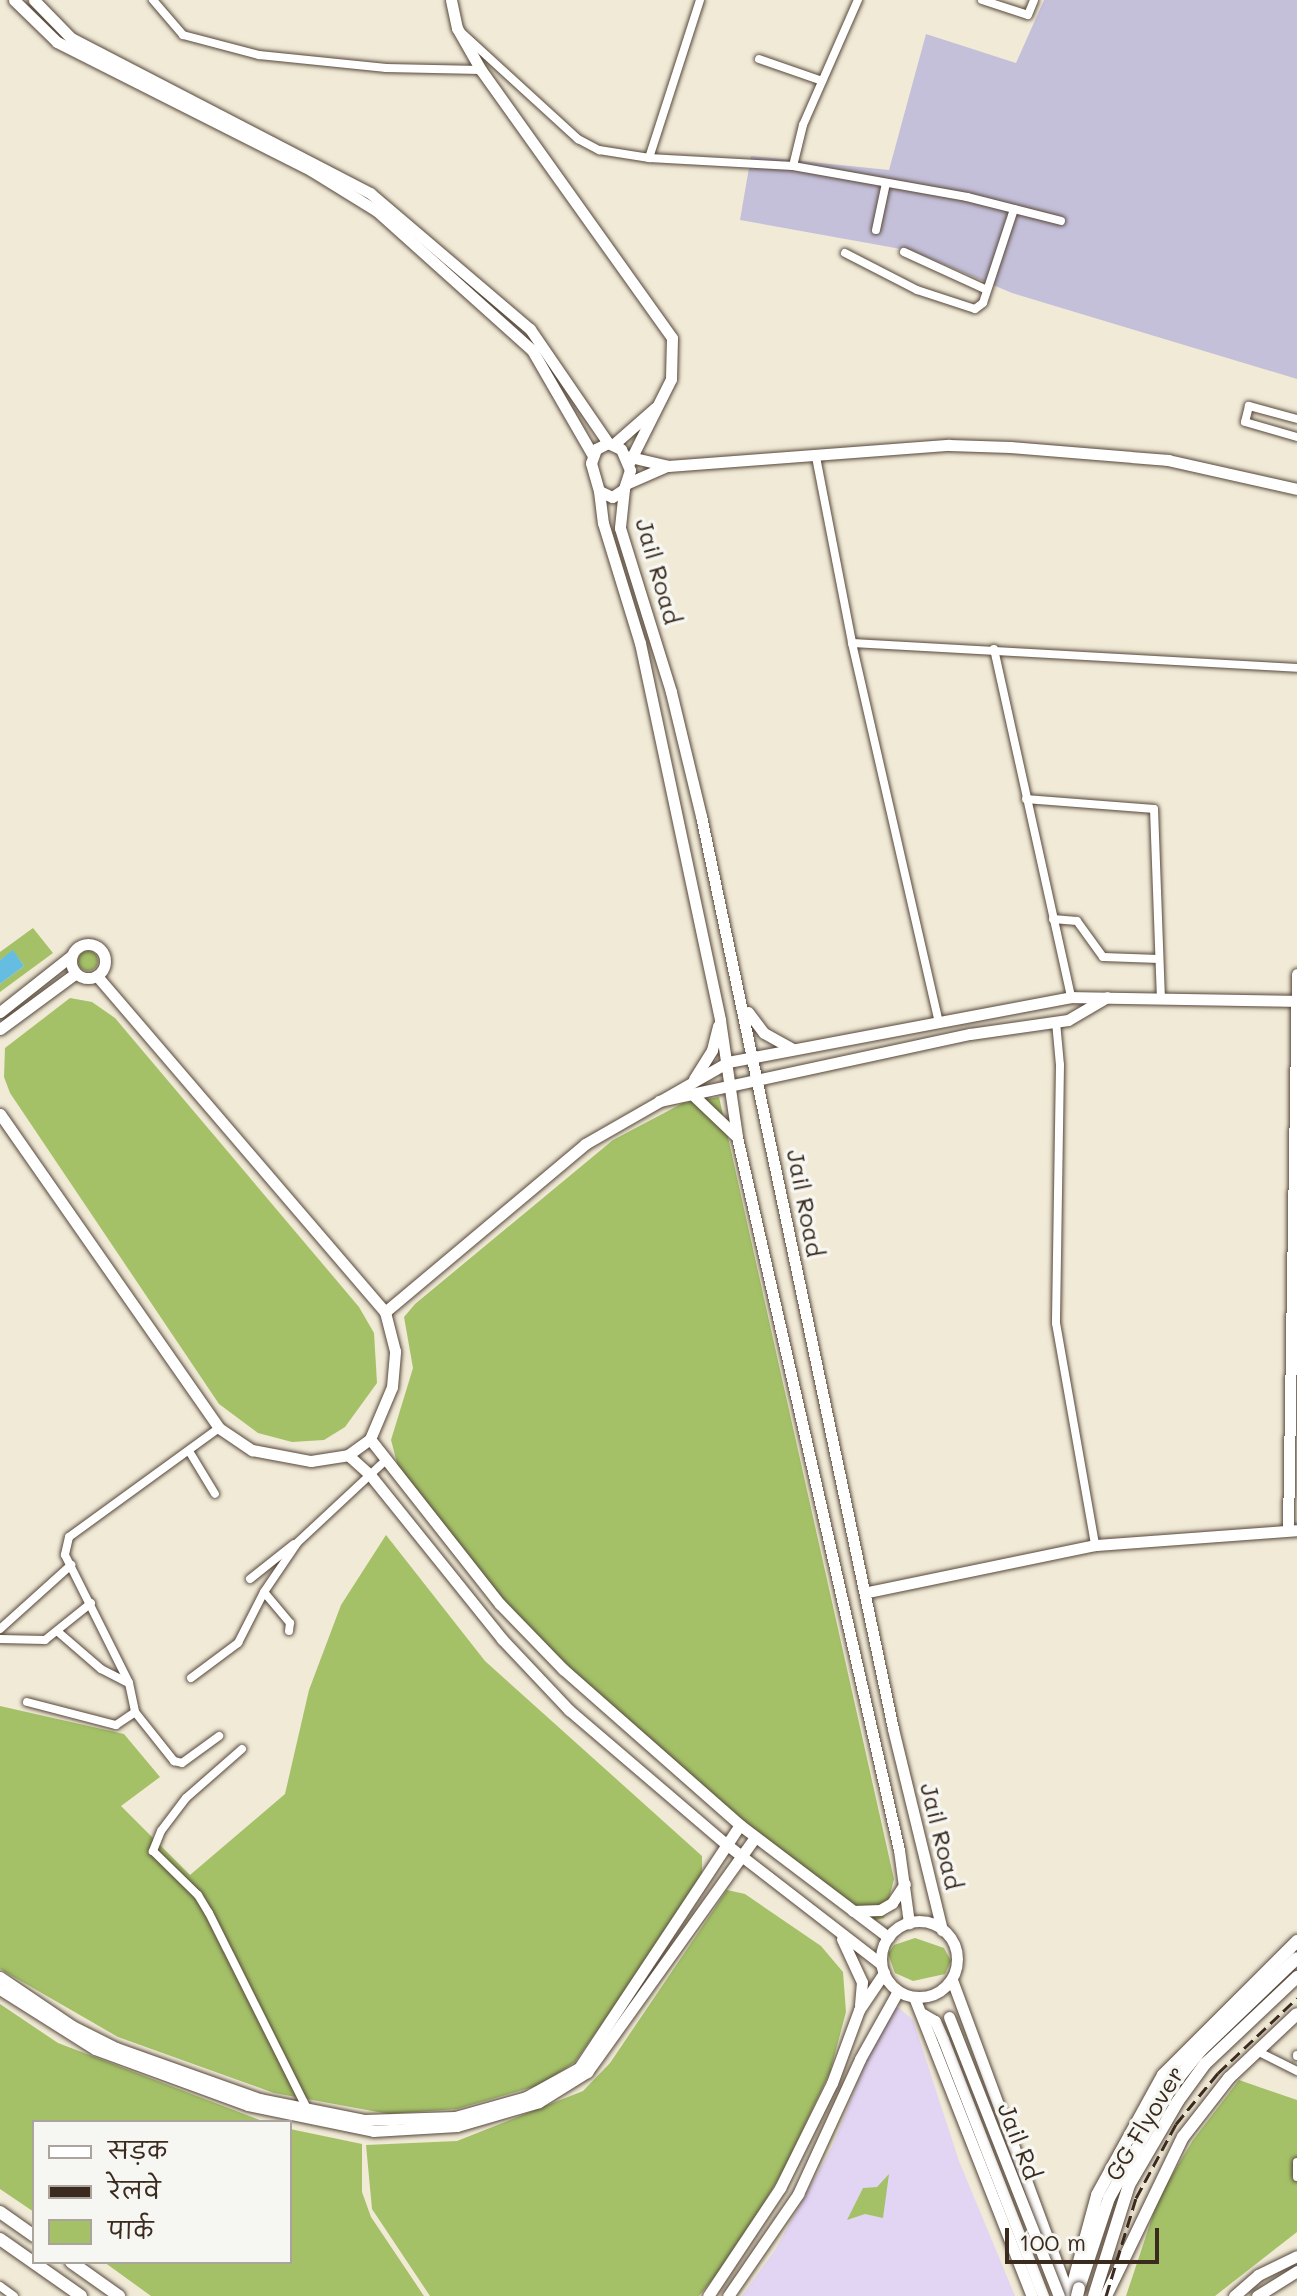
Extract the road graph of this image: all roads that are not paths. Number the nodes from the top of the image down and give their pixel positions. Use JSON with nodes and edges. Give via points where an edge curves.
{"nodes":[{"id":1,"x":14,"y":0,"type":"edge"},
{"id":2,"x":34,"y":0,"type":"edge"},
{"id":3,"x":451,"y":0,"type":"edge"},
{"id":4,"x":700,"y":0,"type":"edge"},
{"id":5,"x":982,"y":0,"type":"edge"},
{"id":6,"x":1034,"y":0,"type":"edge"},
{"id":7,"x":156,"y":1,"type":"edge"},
{"id":8,"x":856,"y":1,"type":"edge"},
{"id":9,"x":457,"y":28,"type":"junction"},
{"id":10,"x":759,"y":59,"type":"dead end"},
{"id":11,"x":481,"y":70,"type":"junction"},
{"id":12,"x":822,"y":81,"type":"junction"},
{"id":13,"x":649,"y":158,"type":"junction"},
{"id":14,"x":793,"y":166,"type":"junction"},
{"id":15,"x":886,"y":183,"type":"junction"},
{"id":16,"x":1014,"y":209,"type":"junction"},
{"id":17,"x":1061,"y":221,"type":"dead end"},
{"id":18,"x":876,"y":230,"type":"dead end"},
{"id":19,"x":904,"y":252,"type":"dead end"},
{"id":20,"x":845,"y":253,"type":"dead end"},
{"id":21,"x":987,"y":290,"type":"junction"},
{"id":22,"x":655,"y":408,"type":"junction"},
{"id":23,"x":1297,"y":419,"type":"edge"},
{"id":24,"x":1297,"y":437,"type":"edge"},
{"id":25,"x":611,"y":444,"type":"junction"},
{"id":26,"x":592,"y":454,"type":"junction"},
{"id":27,"x":816,"y":457,"type":"junction"},
{"id":28,"x":629,"y":459,"type":"junction"},
{"id":29,"x":668,"y":466,"type":"junction"},
{"id":30,"x":626,"y":486,"type":"junction"},
{"id":31,"x":1297,"y":489,"type":"edge"},
{"id":32,"x":599,"y":491,"type":"junction"},
{"id":33,"x":852,"y":643,"type":"junction"},
{"id":34,"x":994,"y":649,"type":"junction"},
{"id":35,"x":1297,"y":668,"type":"edge"},
{"id":36,"x":1026,"y":799,"type":"junction"},
{"id":37,"x":1053,"y":919,"type":"junction"},
{"id":38,"x":71,"y":956,"type":"junction"},
{"id":39,"x":1159,"y":959,"type":"junction"},
{"id":40,"x":76,"y":973,"type":"junction"},
{"id":41,"x":1297,"y":974,"type":"edge"},
{"id":42,"x":97,"y":976,"type":"junction"},
{"id":43,"x":1161,"y":996,"type":"junction"},
{"id":44,"x":1071,"y":997,"type":"junction"},
{"id":45,"x":1107,"y":997,"type":"junction"},
{"id":46,"x":1296,"y":1000,"type":"edge"},
{"id":47,"x":745,"y":1008,"type":"junction"},
{"id":48,"x":0,"y":1012,"type":"edge"},
{"id":49,"x":720,"y":1020,"type":"junction"},
{"id":50,"x":938,"y":1020,"type":"junction"},
{"id":51,"x":1056,"y":1022,"type":"junction"},
{"id":52,"x":0,"y":1029,"type":"edge"},
{"id":53,"x":793,"y":1049,"type":"junction"},
{"id":54,"x":755,"y":1057,"type":"junction"},
{"id":55,"x":728,"y":1062,"type":"junction"},
{"id":56,"x":694,"y":1079,"type":"junction"},
{"id":57,"x":760,"y":1081,"type":"junction"},
{"id":58,"x":731,"y":1086,"type":"junction"},
{"id":59,"x":692,"y":1094,"type":"junction"},
{"id":60,"x":651,"y":1103,"type":"junction"},
{"id":61,"x":0,"y":1114,"type":"edge"},
{"id":62,"x":737,"y":1137,"type":"junction"},
{"id":63,"x":1295,"y":1149,"type":"edge"},
{"id":64,"x":1295,"y":1181,"type":"edge"},
{"id":65,"x":385,"y":1312,"type":"junction"},
{"id":66,"x":1294,"y":1342,"type":"edge"},
{"id":67,"x":219,"y":1428,"type":"junction"},
{"id":68,"x":370,"y":1439,"type":"junction"},
{"id":69,"x":189,"y":1451,"type":"junction"},
{"id":70,"x":348,"y":1455,"type":"junction"},
{"id":71,"x":385,"y":1461,"type":"junction"},
{"id":72,"x":371,"y":1476,"type":"junction"},
{"id":73,"x":215,"y":1494,"type":"dead end"},
{"id":74,"x":1292,"y":1530,"type":"edge"},
{"id":75,"x":298,"y":1542,"type":"junction"},
{"id":76,"x":1095,"y":1545,"type":"junction"},
{"id":77,"x":71,"y":1565,"type":"junction"},
{"id":78,"x":250,"y":1579,"type":"dead end"},
{"id":79,"x":264,"y":1592,"type":"junction"},
{"id":80,"x":868,"y":1592,"type":"junction"},
{"id":81,"x":91,"y":1603,"type":"junction"},
{"id":82,"x":0,"y":1629,"type":"edge"},
{"id":83,"x":57,"y":1631,"type":"junction"},
{"id":84,"x":289,"y":1631,"type":"dead end"},
{"id":85,"x":0,"y":1639,"type":"edge"},
{"id":86,"x":191,"y":1678,"type":"dead end"},
{"id":87,"x":129,"y":1683,"type":"junction"},
{"id":88,"x":27,"y":1702,"type":"dead end"},
{"id":89,"x":135,"y":1712,"type":"junction"},
{"id":90,"x":219,"y":1736,"type":"dead end"},
{"id":91,"x":242,"y":1749,"type":"dead end"},
{"id":92,"x":740,"y":1825,"type":"junction"},
{"id":93,"x":755,"y":1837,"type":"junction"},
{"id":94,"x":726,"y":1844,"type":"junction"},
{"id":95,"x":740,"y":1856,"type":"junction"},
{"id":96,"x":905,"y":1884,"type":"junction"},
{"id":97,"x":852,"y":1911,"type":"junction"},
{"id":98,"x":909,"y":1923,"type":"junction"},
{"id":99,"x":835,"y":1930,"type":"junction"},
{"id":100,"x":942,"y":1930,"type":"junction"},
{"id":101,"x":888,"y":1937,"type":"junction"},
{"id":102,"x":1297,"y":1941,"type":"edge"},
{"id":103,"x":1297,"y":1958,"type":"edge"},
{"id":104,"x":882,"y":1968,"type":"junction"},
{"id":105,"x":0,"y":1977,"type":"edge"},
{"id":106,"x":1297,"y":1977,"type":"edge"},
{"id":107,"x":952,"y":1980,"type":"junction"},
{"id":108,"x":0,"y":1989,"type":"edge"},
{"id":109,"x":898,"y":1991,"type":"junction"},
{"id":110,"x":914,"y":1997,"type":"junction"},
{"id":111,"x":961,"y":2004,"type":"junction"},
{"id":112,"x":859,"y":2010,"type":"junction"},
{"id":113,"x":921,"y":2013,"type":"junction"},
{"id":114,"x":1297,"y":2014,"type":"edge"},
{"id":115,"x":1257,"y":2051,"type":"junction"},
{"id":116,"x":1297,"y":2071,"type":"edge"},
{"id":117,"x":307,"y":2110,"type":"junction"},
{"id":118,"x":1297,"y":2162,"type":"edge"},
{"id":119,"x":1297,"y":2177,"type":"edge"},
{"id":120,"x":0,"y":2212,"type":"edge"},
{"id":121,"x":32,"y":2235,"type":"edge"},
{"id":122,"x":0,"y":2239,"type":"edge"},
{"id":123,"x":1297,"y":2256,"type":"edge"},
{"id":124,"x":32,"y":2262,"type":"edge"},
{"id":125,"x":36,"y":2264,"type":"edge"},
{"id":126,"x":74,"y":2264,"type":"edge"},
{"id":127,"x":1297,"y":2271,"type":"edge"},
{"id":128,"x":0,"y":2286,"type":"edge"},
{"id":129,"x":1066,"y":2294,"type":"edge"},
{"id":130,"x":14,"y":2296,"type":"edge"},
{"id":131,"x":81,"y":2296,"type":"edge"},
{"id":132,"x":119,"y":2296,"type":"edge"},
{"id":133,"x":708,"y":2296,"type":"edge"},
{"id":134,"x":728,"y":2296,"type":"edge"},
{"id":135,"x":1032,"y":2296,"type":"edge"},
{"id":136,"x":1043,"y":2296,"type":"edge"},
{"id":137,"x":1091,"y":2296,"type":"edge"},
{"id":138,"x":1106,"y":2296,"type":"edge"},
{"id":139,"x":1234,"y":2296,"type":"edge"},
{"id":140,"x":1257,"y":2296,"type":"edge"}],
"edges":[{"from":1,"to":26,"type":"street","name":"Jail Road","via":[[57,42],[312,171],[377,211],[532,350]]},
{"from":2,"to":25,"type":"street","via":[[71,38],[370,193],[530,329]]},
{"from":3,"to":9,"type":"street"},
{"from":4,"to":13,"type":"street"},
{"from":5,"to":6,"type":"street","via":[[1028,15]]},
{"from":7,"to":11,"type":"street","via":[[183,35],[259,55],[386,68]]},
{"from":8,"to":12,"type":"street"},
{"from":9,"to":11,"type":"street"},
{"from":9,"to":13,"type":"street","via":[[578,139],[599,150]]},
{"from":10,"to":12,"type":"street"},
{"from":11,"to":22,"type":"street","via":[[672,338],[671,379]]},
{"from":12,"to":14,"type":"street"},
{"from":13,"to":14,"type":"street"},
{"from":14,"to":15,"type":"street"},
{"from":15,"to":16,"type":"street"},
{"from":15,"to":18,"type":"street"},
{"from":16,"to":17,"type":"street"},
{"from":16,"to":21,"type":"street"},
{"from":19,"to":21,"type":"street"},
{"from":20,"to":21,"type":"street","via":[[917,290],[972,309],[980,308]]},
{"from":22,"to":25,"type":"street"},
{"from":22,"to":28,"type":"street"},
{"from":23,"to":24,"type":"street","via":[[1249,406],[1245,422]]},
{"from":25,"to":26,"type":"street"},
{"from":25,"to":28,"type":"street"},
{"from":26,"to":32,"type":"street","name":"Jail Road"},
{"from":27,"to":29,"type":"street"},
{"from":27,"to":31,"type":"street","via":[[949,445],[1010,447],[1168,460]]},
{"from":27,"to":33,"type":"street"},
{"from":28,"to":29,"type":"street"},
{"from":28,"to":30,"type":"street","name":"Jail Road"},
{"from":29,"to":30,"type":"street"},
{"from":30,"to":32,"type":"street","via":[[612,497]]},
{"from":30,"to":47,"type":"street","name":"Jail Road","via":[[620,528],[686,748]]},
{"from":32,"to":49,"type":"street","name":"Jail Road","via":[[603,523],[640,643]]},
{"from":33,"to":34,"type":"street"},
{"from":33,"to":50,"type":"street"},
{"from":34,"to":35,"type":"street"},
{"from":34,"to":36,"type":"street"},
{"from":36,"to":37,"type":"street"},
{"from":36,"to":39,"type":"street","via":[[1154,809]]},
{"from":37,"to":39,"type":"street","via":[[1077,921],[1103,957]]},
{"from":37,"to":44,"type":"street"},
{"from":38,"to":40,"type":"street"},
{"from":38,"to":42,"type":"street","via":[[80,946],[97,946],[106,961]]},
{"from":38,"to":48,"type":"street"},
{"from":39,"to":43,"type":"street"},
{"from":40,"to":42,"type":"street"},
{"from":40,"to":52,"type":"street"},
{"from":41,"to":46,"type":"street"},
{"from":42,"to":65,"type":"street"},
{"from":43,"to":45,"type":"street"},
{"from":43,"to":46,"type":"street"},
{"from":44,"to":45,"type":"street"},
{"from":44,"to":50,"type":"street"},
{"from":45,"to":51,"type":"street","via":[[1077,1017]]},
{"from":46,"to":63,"type":"street"},
{"from":47,"to":53,"type":"street","via":[[764,1033]]},
{"from":47,"to":54,"type":"street","name":"Jail Road"},
{"from":49,"to":55,"type":"street","name":"Jail Road"},
{"from":49,"to":56,"type":"street","via":[[712,1050]]},
{"from":50,"to":53,"type":"street"},
{"from":51,"to":57,"type":"street","via":[[970,1034]]},
{"from":51,"to":76,"type":"street","via":[[1056,1323]]},
{"from":53,"to":54,"type":"street"},
{"from":54,"to":55,"type":"street"},
{"from":54,"to":57,"type":"street","name":"Jail Road"},
{"from":55,"to":56,"type":"street"},
{"from":55,"to":58,"type":"street","name":"Jail Road"},
{"from":56,"to":60,"type":"street"},
{"from":57,"to":58,"type":"street"},
{"from":57,"to":80,"type":"street","name":"Jail Road"},
{"from":58,"to":59,"type":"street"},
{"from":58,"to":62,"type":"street","name":"Jail Road"},
{"from":59,"to":60,"type":"street"},
{"from":59,"to":62,"type":"street"},
{"from":60,"to":65,"type":"street","via":[[585,1144]]},
{"from":61,"to":67,"type":"street"},
{"from":62,"to":96,"type":"street","name":"Jail Road"},
{"from":63,"to":64,"type":"street"},
{"from":64,"to":66,"type":"street"},
{"from":65,"to":68,"type":"street","via":[[395,1351],[392,1387]]},
{"from":66,"to":74,"type":"street"},
{"from":67,"to":69,"type":"street"},
{"from":67,"to":70,"type":"street","via":[[252,1450],[281,1458],[311,1461]]},
{"from":68,"to":70,"type":"street"},
{"from":68,"to":71,"type":"street"},
{"from":69,"to":73,"type":"street"},
{"from":69,"to":77,"type":"street","via":[[69,1537],[65,1555]]},
{"from":70,"to":72,"type":"street"},
{"from":71,"to":72,"type":"street"},
{"from":71,"to":92,"type":"street","via":[[500,1604],[563,1669]]},
{"from":72,"to":75,"type":"street"},
{"from":72,"to":94,"type":"street","via":[[502,1639],[569,1710]]},
{"from":74,"to":76,"type":"street"},
{"from":75,"to":78,"type":"street"},
{"from":75,"to":79,"type":"street"},
{"from":76,"to":80,"type":"street"},
{"from":77,"to":81,"type":"street"},
{"from":77,"to":82,"type":"street"},
{"from":79,"to":84,"type":"street","via":[[290,1623]]},
{"from":79,"to":86,"type":"street","via":[[238,1643]]},
{"from":80,"to":100,"type":"street","name":"Jail Road","via":[[893,1729]]},
{"from":81,"to":83,"type":"street"},
{"from":81,"to":87,"type":"street"},
{"from":83,"to":85,"type":"street","via":[[45,1640]]},
{"from":83,"to":87,"type":"street","via":[[101,1669]]},
{"from":87,"to":89,"type":"street"},
{"from":88,"to":89,"type":"street","via":[[116,1725]]},
{"from":89,"to":90,"type":"street","via":[[178,1763]]},
{"from":91,"to":117,"type":"street","via":[[186,1798],[153,1851],[198,1895]]},
{"from":92,"to":93,"type":"street"},
{"from":92,"to":94,"type":"street"},
{"from":93,"to":95,"type":"street"},
{"from":93,"to":97,"type":"street"},
{"from":94,"to":95,"type":"street"},
{"from":94,"to":117,"type":"street","via":[[588,2057],[568,2077],[526,2097],[455,2117],[364,2120]]},
{"from":95,"to":99,"type":"street"},
{"from":95,"to":108,"type":"street","via":[[587,2072],[539,2102],[457,2126],[373,2131],[248,2105],[95,2049]]},
{"from":96,"to":97,"type":"street","via":[[880,1910]]},
{"from":96,"to":98,"type":"street","name":"Jail Road"},
{"from":97,"to":101,"type":"street"},
{"from":98,"to":100,"type":"street","via":[[922,1921]]},
{"from":98,"to":101,"type":"street"},
{"from":99,"to":104,"type":"street"},
{"from":99,"to":112,"type":"street","via":[[855,1957],[862,1982]]},
{"from":100,"to":107,"type":"street","via":[[956,1951]]},
{"from":101,"to":104,"type":"street"},
{"from":102,"to":129,"type":"main road","via":[[1163,2075],[1097,2195]]},
{"from":103,"to":129,"type":"main road","name":"GG Flyover","via":[[1188,2066],[1121,2171]]},
{"from":104,"to":109,"type":"street"},
{"from":104,"to":112,"type":"street"},
{"from":105,"to":117,"type":"street","via":[[72,2026],[116,2048],[259,2099]]},
{"from":106,"to":137,"type":"main road","name":"GG Flyover","via":[[1205,2064],[1129,2185]]},
{"from":107,"to":110,"type":"street","via":[[935,1994]]},
{"from":107,"to":111,"type":"street"},
{"from":109,"to":110,"type":"street"},
{"from":109,"to":134,"type":"street","via":[[860,2059],[798,2194]]},
{"from":110,"to":113,"type":"street"},
{"from":111,"to":129,"type":"street"},
{"from":111,"to":129,"type":"street","name":"Jail Rd","bridge":true,"via":[[949,2017]]},
{"from":112,"to":133,"type":"street","via":[[832,2083],[780,2188]]},
{"from":113,"to":135,"type":"street"},
{"from":113,"to":136,"type":"street","name":"Jail Rd","via":[[935,2021]]},
{"from":114,"to":115,"type":"main road"},
{"from":115,"to":116,"type":"street"},
{"from":115,"to":138,"type":"main road","via":[[1183,2137]]},
{"from":118,"to":119,"type":"street"},
{"from":120,"to":121,"type":"main road"},
{"from":122,"to":124,"type":"main road"},
{"from":123,"to":139,"type":"street","via":[[1258,2275]]},
{"from":125,"to":131,"type":"main road"},
{"from":126,"to":132,"type":"main road"},
{"from":127,"to":140,"type":"street"},
{"from":128,"to":130,"type":"street"},
{"from":129,"to":137,"type":"main road"}]}
